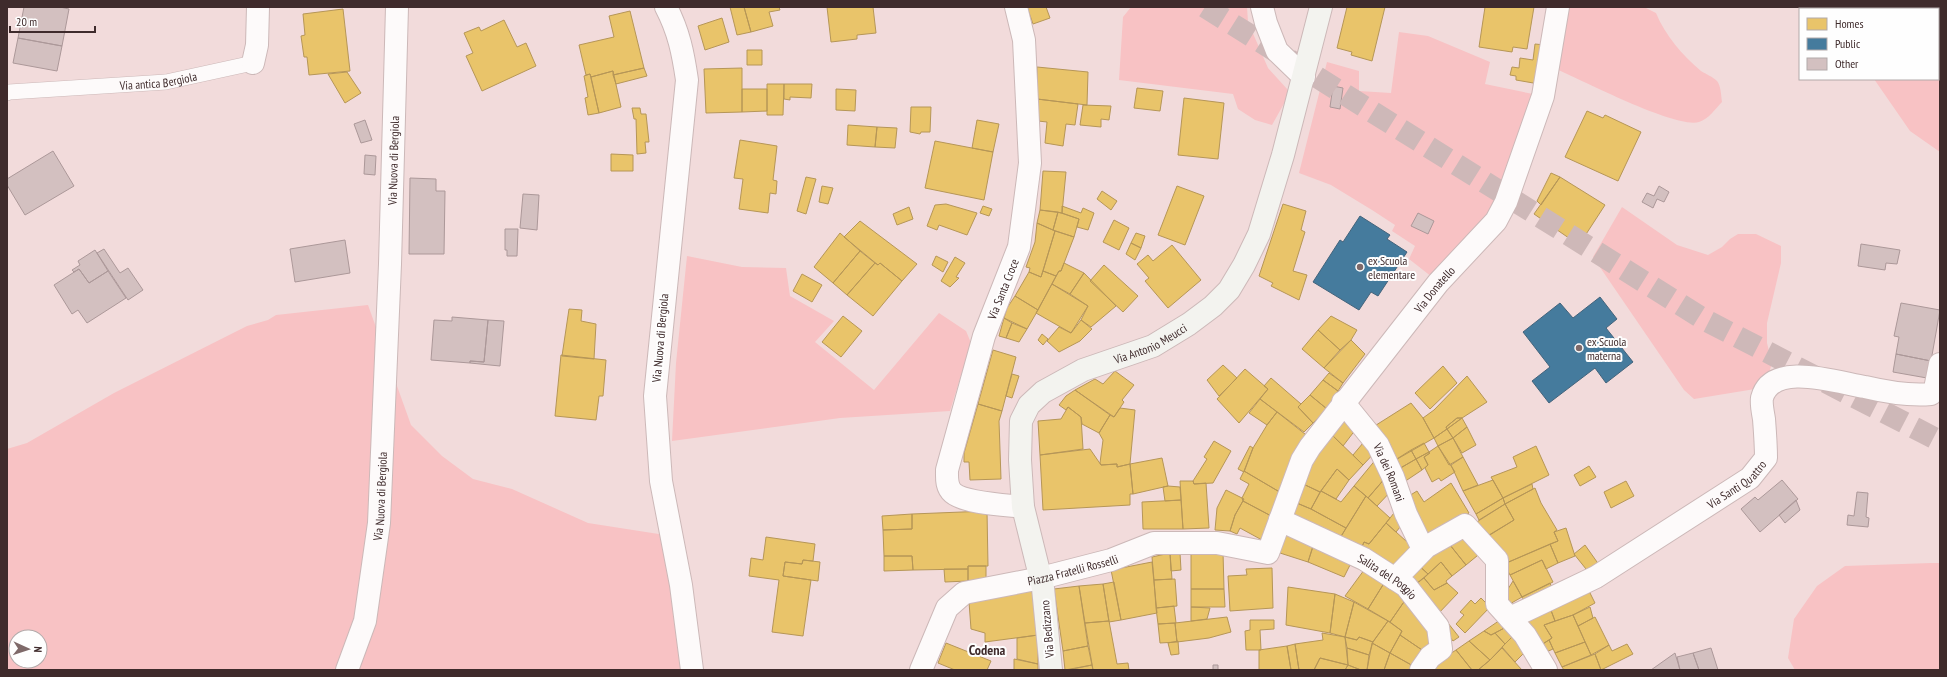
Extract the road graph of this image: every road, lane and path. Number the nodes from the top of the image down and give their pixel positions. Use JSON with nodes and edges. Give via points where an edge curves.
{"nodes":[{"id":1,"x":258,"y":7,"type":"edge"},
{"id":2,"x":397,"y":7,"type":"edge"},
{"id":3,"x":666,"y":7,"type":"edge"},
{"id":4,"x":1016,"y":7,"type":"edge"},
{"id":5,"x":1262,"y":7,"type":"edge"},
{"id":6,"x":1321,"y":7,"type":"edge"},
{"id":7,"x":1558,"y":7,"type":"edge"},
{"id":8,"x":253,"y":63,"type":"joint"},
{"id":9,"x":1304,"y":77,"type":"junction"},
{"id":10,"x":7,"y":93,"type":"edge"},
{"id":11,"x":1940,"y":364,"type":"edge"},
{"id":12,"x":1344,"y":402,"type":"junction"},
{"id":13,"x":1023,"y":507,"type":"junction"},
{"id":14,"x":1280,"y":520,"type":"junction"},
{"id":15,"x":1423,"y":549,"type":"junction"},
{"id":16,"x":1268,"y":553,"type":"joint"},
{"id":17,"x":1395,"y":579,"type":"junction"},
{"id":18,"x":1042,"y":583,"type":"junction"},
{"id":19,"x":1510,"y":618,"type":"junction"},
{"id":20,"x":347,"y":670,"type":"edge"},
{"id":21,"x":692,"y":670,"type":"edge"},
{"id":22,"x":921,"y":670,"type":"edge"},
{"id":23,"x":1051,"y":670,"type":"edge"},
{"id":24,"x":1422,"y":670,"type":"edge"},
{"id":25,"x":1546,"y":670,"type":"edge"}],
"edges":[{"from":1,"to":8,"type":"street","name":"Via antica Bergiola","via":[[257,45]]},
{"from":2,"to":20,"type":"street","name":"Via Nuova di Bergiola","via":[[379,523],[365,620]]},
{"from":3,"to":21,"type":"street","name":"Via Nuova di Bergiola","via":[[682,47],[687,80],[654,396],[661,482],[682,585]]},
{"from":4,"to":13,"type":"street","name":"Via Santa Croce","via":[[1024,40],[1030,163],[1019,247],[984,336],[947,470],[947,485],[952,493],[962,498]]},
{"from":5,"to":9,"type":"street","via":[[1277,51]]},
{"from":6,"to":9,"type":"street","name":"Via Antonio Meucci"},
{"from":7,"to":12,"type":"street","name":"Via Donatello","via":[[1543,96],[1506,202],[1496,221],[1438,283]]},
{"from":8,"to":10,"type":"lane","name":"Via antica Bergiola","via":[[166,82]]},
{"from":9,"to":13,"type":"street","name":"Via Antonio Meucci","via":[[1259,234],[1229,290],[1189,324],[1153,346],[1083,370],[1043,392],[1029,405],[1022,421],[1020,460]]},
{"from":11,"to":19,"type":"street","name":"Via Santi Quattro","via":[[1935,389],[1931,394],[1915,395],[1804,376],[1779,378],[1767,387],[1762,398],[1766,458],[1750,478],[1596,578]]},
{"from":12,"to":14,"type":"street","name":"Via Donatello","via":[[1302,460]]},
{"from":12,"to":15,"type":"street","name":"Via dei Romani","via":[[1378,445]]},
{"from":13,"to":18,"type":"street","name":"Via Antonio Meucci"},
{"from":14,"to":16,"type":"street","name":"Via Donatello"},
{"from":14,"to":17,"type":"street","name":"Salita del Poggio","via":[[1364,560]]},
{"from":15,"to":17,"type":"street"},
{"from":15,"to":19,"type":"street","via":[[1465,525],[1497,560],[1497,604]]},
{"from":16,"to":18,"type":"street","name":"Piazza Fratelli Rosselli","via":[[1217,543],[1154,543]]},
{"from":17,"to":24,"type":"street","name":"Salita del Poggio","via":[[1406,586],[1438,627],[1441,649],[1430,657]]},
{"from":18,"to":22,"type":"street","name":"Piazza Fratelli Rosselli","via":[[964,593],[948,608]]},
{"from":18,"to":23,"type":"street","name":"Via Bedizzano"},
{"from":19,"to":25,"type":"street","via":[[1525,635]]}]}
